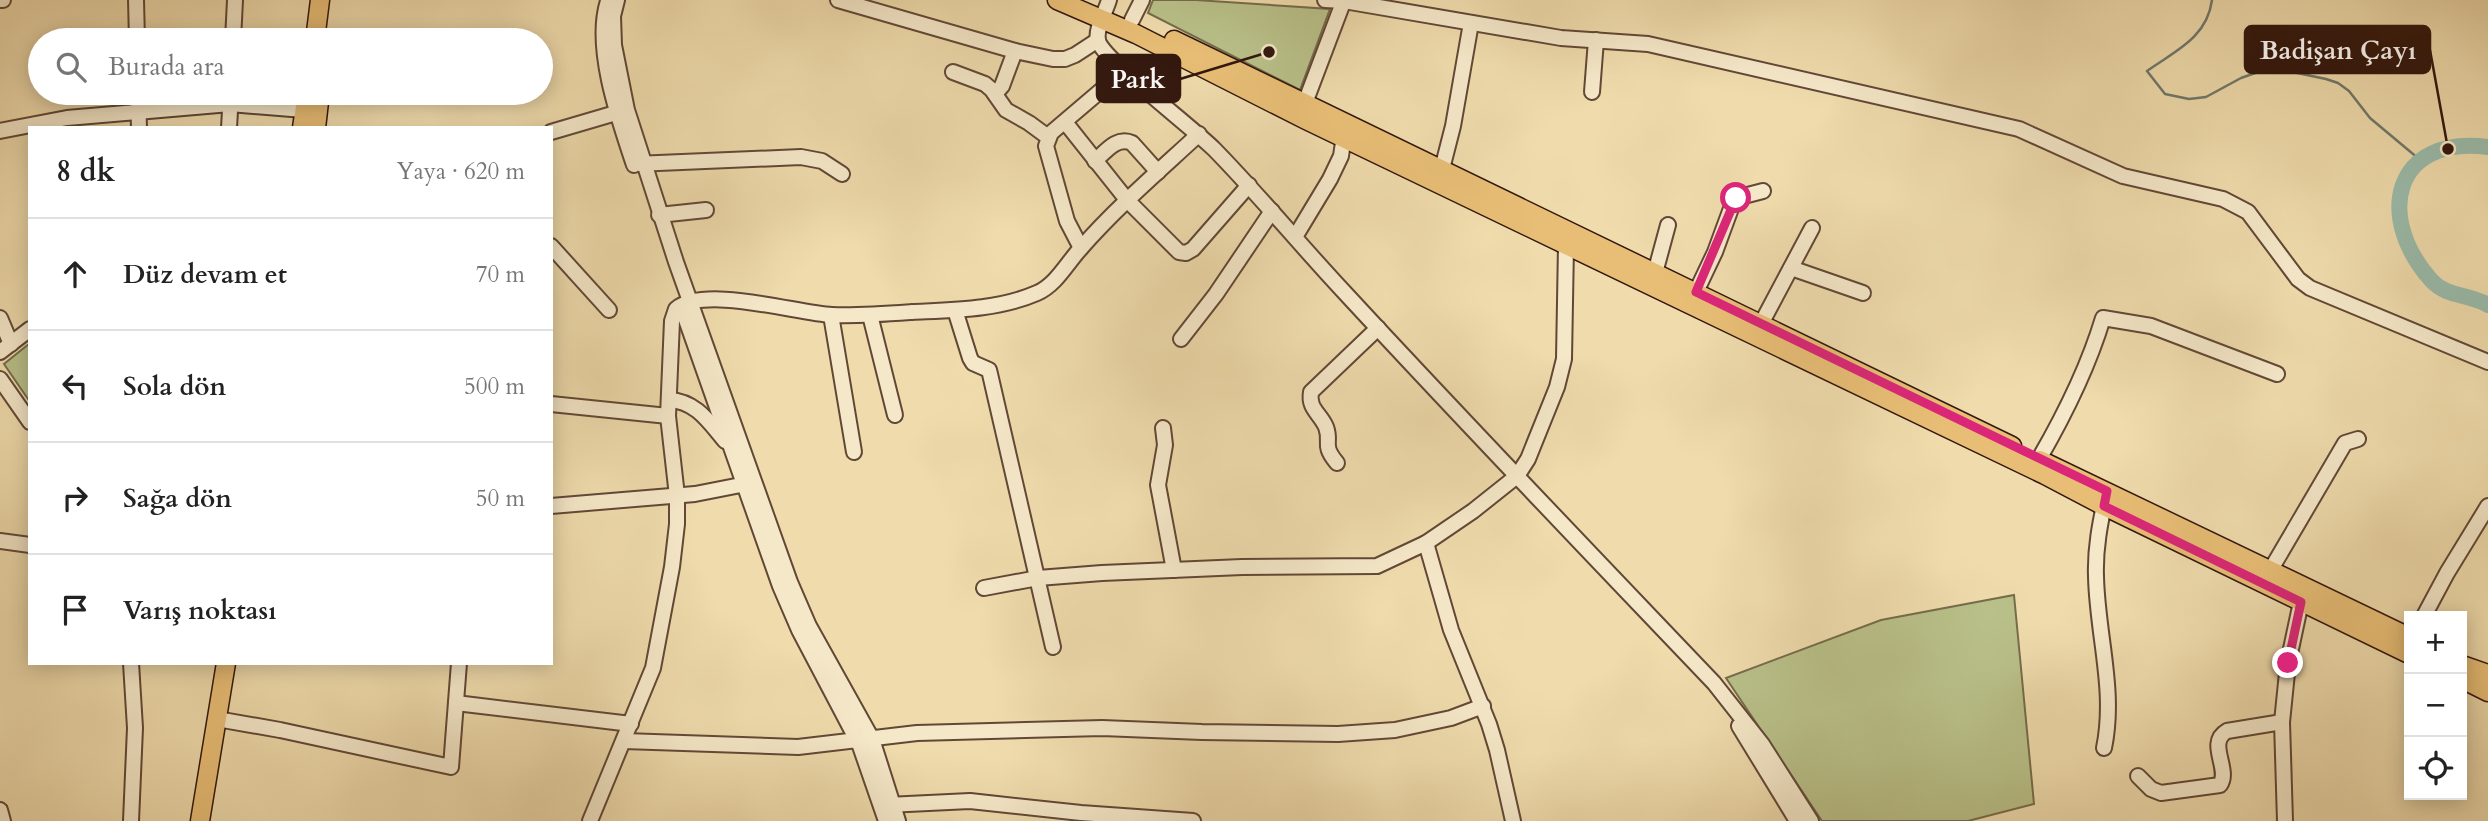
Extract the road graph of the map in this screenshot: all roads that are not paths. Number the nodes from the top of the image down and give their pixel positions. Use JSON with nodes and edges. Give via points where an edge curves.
{"nodes":[{"id":1,"x":136,"y":0,"type":"edge"},
{"id":2,"x":235,"y":0,"type":"edge"},
{"id":3,"x":320,"y":0,"type":"edge"},
{"id":4,"x":331,"y":0,"type":"edge"},
{"id":5,"x":608,"y":0,"type":"edge"},
{"id":6,"x":618,"y":0,"type":"edge"},
{"id":7,"x":838,"y":0,"type":"edge"},
{"id":8,"x":1057,"y":0,"type":"edge"},
{"id":9,"x":1077,"y":0,"type":"edge"},
{"id":10,"x":1142,"y":0,"type":"edge"},
{"id":11,"x":1325,"y":0,"type":"edge"},
{"id":12,"x":1344,"y":1,"type":"edge"},
{"id":13,"x":1106,"y":10,"type":"edge"},
{"id":14,"x":1132,"y":20,"type":"junction"},
{"id":15,"x":1471,"y":23,"type":"junction"},
{"id":16,"x":137,"y":28,"type":"edge"},
{"id":17,"x":234,"y":28,"type":"edge"},
{"id":18,"x":316,"y":28,"type":"edge"},
{"id":19,"x":328,"y":28,"type":"edge"},
{"id":20,"x":1098,"y":40,"type":"junction"},
{"id":21,"x":1596,"y":40,"type":"junction"},
{"id":22,"x":1015,"y":51,"type":"junction"},
{"id":23,"x":1125,"y":70,"type":"junction"},
{"id":24,"x":953,"y":72,"type":"dead end"},
{"id":25,"x":1592,"y":92,"type":"dead end"},
{"id":26,"x":995,"y":94,"type":"junction"},
{"id":27,"x":1305,"y":103,"type":"junction"},
{"id":28,"x":202,"y":105,"type":"edge"},
{"id":29,"x":231,"y":105,"type":"edge"},
{"id":30,"x":274,"y":105,"type":"edge"},
{"id":31,"x":319,"y":105,"type":"edge"},
{"id":32,"x":304,"y":110,"type":"edge"},
{"id":33,"x":622,"y":111,"type":"junction"},
{"id":34,"x":139,"y":120,"type":"edge"},
{"id":35,"x":1065,"y":122,"type":"junction"},
{"id":36,"x":229,"y":126,"type":"edge"},
{"id":37,"x":316,"y":126,"type":"edge"},
{"id":38,"x":1345,"y":130,"type":"junction"},
{"id":39,"x":0,"y":131,"type":"edge"},
{"id":40,"x":553,"y":131,"type":"edge"},
{"id":41,"x":1199,"y":134,"type":"junction"},
{"id":42,"x":1048,"y":137,"type":"junction"},
{"id":43,"x":1095,"y":161,"type":"junction"},
{"id":44,"x":639,"y":163,"type":"junction"},
{"id":45,"x":1442,"y":169,"type":"junction"},
{"id":46,"x":1158,"y":172,"type":"junction"},
{"id":47,"x":842,"y":174,"type":"dead end"},
{"id":48,"x":1249,"y":185,"type":"junction"},
{"id":49,"x":1763,"y":191,"type":"dead end"},
{"id":50,"x":1127,"y":200,"type":"junction"},
{"id":51,"x":706,"y":210,"type":"dead end"},
{"id":52,"x":1272,"y":211,"type":"junction"},
{"id":53,"x":659,"y":215,"type":"junction"},
{"id":54,"x":1668,"y":225,"type":"dead end"},
{"id":55,"x":1812,"y":228,"type":"dead end"},
{"id":56,"x":1295,"y":237,"type":"junction"},
{"id":57,"x":1568,"y":238,"type":"junction"},
{"id":58,"x":1081,"y":248,"type":"junction"},
{"id":59,"x":553,"y":250,"type":"edge"},
{"id":60,"x":1791,"y":268,"type":"junction"},
{"id":61,"x":1655,"y":273,"type":"junction"},
{"id":62,"x":1696,"y":292,"type":"junction"},
{"id":63,"x":1863,"y":293,"type":"dead end"},
{"id":64,"x":685,"y":303,"type":"junction"},
{"id":65,"x":609,"y":310,"type":"dead end"},
{"id":66,"x":955,"y":310,"type":"junction"},
{"id":67,"x":831,"y":315,"type":"junction"},
{"id":68,"x":870,"y":315,"type":"junction"},
{"id":69,"x":0,"y":318,"type":"edge"},
{"id":70,"x":1761,"y":324,"type":"junction"},
{"id":71,"x":1378,"y":328,"type":"junction"},
{"id":72,"x":28,"y":331,"type":"edge"},
{"id":73,"x":697,"y":336,"type":"junction"},
{"id":74,"x":1181,"y":339,"type":"dead end"},
{"id":75,"x":671,"y":340,"type":"junction"},
{"id":76,"x":5,"y":348,"type":"edge"},
{"id":77,"x":2488,"y":362,"type":"edge"},
{"id":78,"x":2277,"y":374,"type":"dead end"},
{"id":79,"x":0,"y":379,"type":"edge"},
{"id":80,"x":669,"y":400,"type":"junction"},
{"id":81,"x":553,"y":404,"type":"edge"},
{"id":82,"x":895,"y":415,"type":"dead end"},
{"id":83,"x":668,"y":416,"type":"junction"},
{"id":84,"x":28,"y":419,"type":"edge"},
{"id":85,"x":1163,"y":428,"type":"dead end"},
{"id":86,"x":2358,"y":439,"type":"dead end"},
{"id":87,"x":731,"y":447,"type":"junction"},
{"id":88,"x":854,"y":453,"type":"dead end"},
{"id":89,"x":2039,"y":459,"type":"junction"},
{"id":90,"x":1337,"y":463,"type":"dead end"},
{"id":91,"x":1517,"y":476,"type":"junction"},
{"id":92,"x":750,"y":484,"type":"junction"},
{"id":93,"x":677,"y":495,"type":"junction"},
{"id":94,"x":2105,"y":499,"type":"junction"},
{"id":95,"x":553,"y":506,"type":"edge"},
{"id":96,"x":2488,"y":506,"type":"edge"},
{"id":97,"x":0,"y":541,"type":"edge"},
{"id":98,"x":1426,"y":543,"type":"junction"},
{"id":99,"x":28,"y":545,"type":"edge"},
{"id":100,"x":1174,"y":570,"type":"junction"},
{"id":101,"x":2270,"y":571,"type":"junction"},
{"id":102,"x":1038,"y":578,"type":"junction"},
{"id":103,"x":984,"y":588,"type":"dead end"},
{"id":104,"x":2301,"y":602,"type":"junction"},
{"id":105,"x":2427,"y":611,"type":"edge"},
{"id":106,"x":2404,"y":645,"type":"edge"},
{"id":107,"x":2404,"y":645,"type":"edge"},
{"id":108,"x":1053,"y":647,"type":"dead end"},
{"id":109,"x":131,"y":665,"type":"edge"},
{"id":110,"x":214,"y":665,"type":"edge"},
{"id":111,"x":226,"y":665,"type":"edge"},
{"id":112,"x":459,"y":665,"type":"edge"},
{"id":113,"x":2467,"y":666,"type":"edge"},
{"id":114,"x":2488,"y":674,"type":"edge"},
{"id":115,"x":2467,"y":682,"type":"edge"},
{"id":116,"x":1714,"y":683,"type":"junction"},
{"id":117,"x":2488,"y":692,"type":"edge"},
{"id":118,"x":456,"y":704,"type":"junction"},
{"id":119,"x":1483,"y":706,"type":"junction"},
{"id":120,"x":217,"y":719,"type":"junction"},
{"id":121,"x":2281,"y":722,"type":"junction"},
{"id":122,"x":631,"y":724,"type":"junction"},
{"id":123,"x":864,"y":740,"type":"junction"},
{"id":124,"x":624,"y":741,"type":"junction"},
{"id":125,"x":2104,"y":748,"type":"dead end"},
{"id":126,"x":2138,"y":776,"type":"dead end"},
{"id":127,"x":888,"y":805,"type":"junction"},
{"id":128,"x":0,"y":810,"type":"edge"},
{"id":129,"x":2,"y":821,"type":"edge"},
{"id":130,"x":131,"y":821,"type":"edge"},
{"id":131,"x":189,"y":821,"type":"edge"},
{"id":132,"x":200,"y":821,"type":"edge"},
{"id":133,"x":590,"y":821,"type":"edge"},
{"id":134,"x":886,"y":821,"type":"edge"},
{"id":135,"x":898,"y":821,"type":"edge"},
{"id":136,"x":1193,"y":821,"type":"edge"},
{"id":137,"x":1513,"y":821,"type":"edge"},
{"id":138,"x":1797,"y":821,"type":"edge"},
{"id":139,"x":1811,"y":821,"type":"edge"},
{"id":140,"x":2285,"y":821,"type":"edge"}],
"edges":[{"from":1,"to":16,"type":"street"},
{"from":2,"to":17,"type":"street"},
{"from":3,"to":18,"type":"main road"},
{"from":4,"to":19,"type":"main road"},
{"from":5,"to":33,"type":"street","via":[[603,46]]},
{"from":6,"to":33,"type":"street","via":[[613,16],[614,45]]},
{"from":7,"to":22,"type":"street"},
{"from":8,"to":13,"type":"main road"},
{"from":9,"to":13,"type":"main road"},
{"from":10,"to":14,"type":"street"},
{"from":11,"to":12,"type":"street"},
{"from":12,"to":15,"type":"street"},
{"from":12,"to":27,"type":"street"},
{"from":13,"to":14,"type":"main road"},
{"from":13,"to":20,"type":"street"},
{"from":13,"to":38,"type":"main road"},
{"from":14,"to":27,"type":"main road"},
{"from":15,"to":21,"type":"street"},
{"from":15,"to":45,"type":"street"},
{"from":20,"to":22,"type":"street","via":[[1065,59]]},
{"from":20,"to":23,"type":"street"},
{"from":21,"to":25,"type":"street"},
{"from":21,"to":77,"type":"street","via":[[1648,44],[2019,129],[2123,176],[2223,199],[2248,212],[2298,279],[2310,288]]},
{"from":22,"to":26,"type":"street"},
{"from":23,"to":35,"type":"street"},
{"from":23,"to":41,"type":"street"},
{"from":24,"to":26,"type":"street","via":[[985,84]]},
{"from":26,"to":42,"type":"street","via":[[1006,110]]},
{"from":27,"to":38,"type":"main road"},
{"from":28,"to":34,"type":"street"},
{"from":29,"to":36,"type":"street"},
{"from":30,"to":32,"type":"street"},
{"from":31,"to":37,"type":"main road"},
{"from":33,"to":40,"type":"street"},
{"from":33,"to":44,"type":"street"},
{"from":34,"to":39,"type":"street","via":[[46,121]]},
{"from":35,"to":42,"type":"street"},
{"from":35,"to":43,"type":"street"},
{"from":38,"to":45,"type":"main road"},
{"from":38,"to":56,"type":"street","via":[[1341,156]]},
{"from":38,"to":57,"type":"main road"},
{"from":41,"to":46,"type":"street"},
{"from":41,"to":48,"type":"street"},
{"from":42,"to":58,"type":"street","via":[[1046,146],[1066,221]]},
{"from":43,"to":46,"type":"street","via":[[1126,140]]},
{"from":43,"to":50,"type":"street"},
{"from":44,"to":47,"type":"street","via":[[801,157],[822,161]]},
{"from":44,"to":53,"type":"street"},
{"from":44,"to":64,"type":"street"},
{"from":45,"to":57,"type":"main road"},
{"from":46,"to":50,"type":"street"},
{"from":48,"to":50,"type":"street","via":[[1186,253],[1175,250]]},
{"from":48,"to":52,"type":"street"},
{"from":49,"to":62,"type":"street","via":[[1736,198]]},
{"from":50,"to":58,"type":"street"},
{"from":51,"to":53,"type":"street"},
{"from":52,"to":56,"type":"street"},
{"from":52,"to":74,"type":"street"},
{"from":53,"to":64,"type":"street"},
{"from":54,"to":61,"type":"street"},
{"from":55,"to":60,"type":"street"},
{"from":56,"to":71,"type":"street"},
{"from":57,"to":61,"type":"main road"},
{"from":57,"to":91,"type":"street","via":[[1564,359],[1528,459]]},
{"from":57,"to":94,"type":"main road","via":[[2032,469]]},
{"from":58,"to":66,"type":"street","via":[[1041,292]]},
{"from":59,"to":65,"type":"street"},
{"from":60,"to":63,"type":"street"},
{"from":60,"to":70,"type":"street"},
{"from":61,"to":62,"type":"main road"},
{"from":62,"to":70,"type":"main road"},
{"from":64,"to":67,"type":"street","via":[[735,300]]},
{"from":64,"to":73,"type":"street"},
{"from":64,"to":75,"type":"street","via":[[676,309]]},
{"from":66,"to":68,"type":"street"},
{"from":66,"to":102,"type":"street","via":[[970,358],[990,374]]},
{"from":67,"to":68,"type":"street"},
{"from":67,"to":88,"type":"street"},
{"from":68,"to":82,"type":"street"},
{"from":69,"to":76,"type":"street"},
{"from":70,"to":89,"type":"main road"},
{"from":71,"to":90,"type":"street","via":[[1311,392],[1311,405],[1325,425],[1326,448]]},
{"from":71,"to":91,"type":"street"},
{"from":72,"to":76,"type":"street"},
{"from":73,"to":75,"type":"street"},
{"from":73,"to":87,"type":"street"},
{"from":73,"to":92,"type":"street"},
{"from":75,"to":80,"type":"street"},
{"from":78,"to":89,"type":"street","via":[[2151,326],[2103,318],[2067,409]]},
{"from":79,"to":84,"type":"street"},
{"from":80,"to":83,"type":"street"},
{"from":80,"to":87,"type":"street","via":[[695,407]]},
{"from":81,"to":83,"type":"street"},
{"from":83,"to":93,"type":"street"},
{"from":85,"to":100,"type":"street","via":[[1158,485]]},
{"from":86,"to":101,"type":"street","via":[[2346,443]]},
{"from":87,"to":92,"type":"street"},
{"from":89,"to":94,"type":"main road"},
{"from":91,"to":98,"type":"street"},
{"from":91,"to":116,"type":"street"},
{"from":92,"to":93,"type":"street"},
{"from":92,"to":123,"type":"street","via":[[809,626]]},
{"from":93,"to":95,"type":"street"},
{"from":93,"to":122,"type":"street","via":[[672,567],[659,641]]},
{"from":94,"to":101,"type":"main road"},
{"from":94,"to":104,"type":"main road"},
{"from":94,"to":125,"type":"street","via":[[2096,576],[2109,705]]},
{"from":96,"to":105,"type":"street"},
{"from":97,"to":99,"type":"street"},
{"from":98,"to":100,"type":"street","via":[[1377,566]]},
{"from":98,"to":119,"type":"street","via":[[1451,630]]},
{"from":100,"to":102,"type":"street"},
{"from":101,"to":106,"type":"main road"},
{"from":102,"to":103,"type":"street"},
{"from":102,"to":108,"type":"street"},
{"from":104,"to":107,"type":"main road"},
{"from":104,"to":121,"type":"street"},
{"from":109,"to":130,"type":"street","via":[[135,728]]},
{"from":110,"to":131,"type":"main road"},
{"from":111,"to":120,"type":"main road"},
{"from":112,"to":118,"type":"street"},
{"from":113,"to":114,"type":"main road"},
{"from":115,"to":117,"type":"main road"},
{"from":116,"to":138,"type":"street"},
{"from":116,"to":139,"type":"street","via":[[1762,744]]},
{"from":118,"to":120,"type":"street","via":[[451,767]]},
{"from":118,"to":122,"type":"street"},
{"from":119,"to":123,"type":"street","via":[[1395,730],[1338,734],[1102,728],[917,733]]},
{"from":119,"to":137,"type":"street"},
{"from":120,"to":132,"type":"main road"},
{"from":121,"to":126,"type":"street","via":[[2222,734],[2218,742],[2224,778],[2220,785],[2161,793]]},
{"from":121,"to":140,"type":"street"},
{"from":122,"to":124,"type":"street"},
{"from":123,"to":124,"type":"street","via":[[797,747]]},
{"from":123,"to":127,"type":"street"},
{"from":124,"to":133,"type":"street"},
{"from":127,"to":134,"type":"street"},
{"from":127,"to":135,"type":"street"},
{"from":127,"to":136,"type":"street","via":[[970,801]]},
{"from":128,"to":129,"type":"street"}]}
